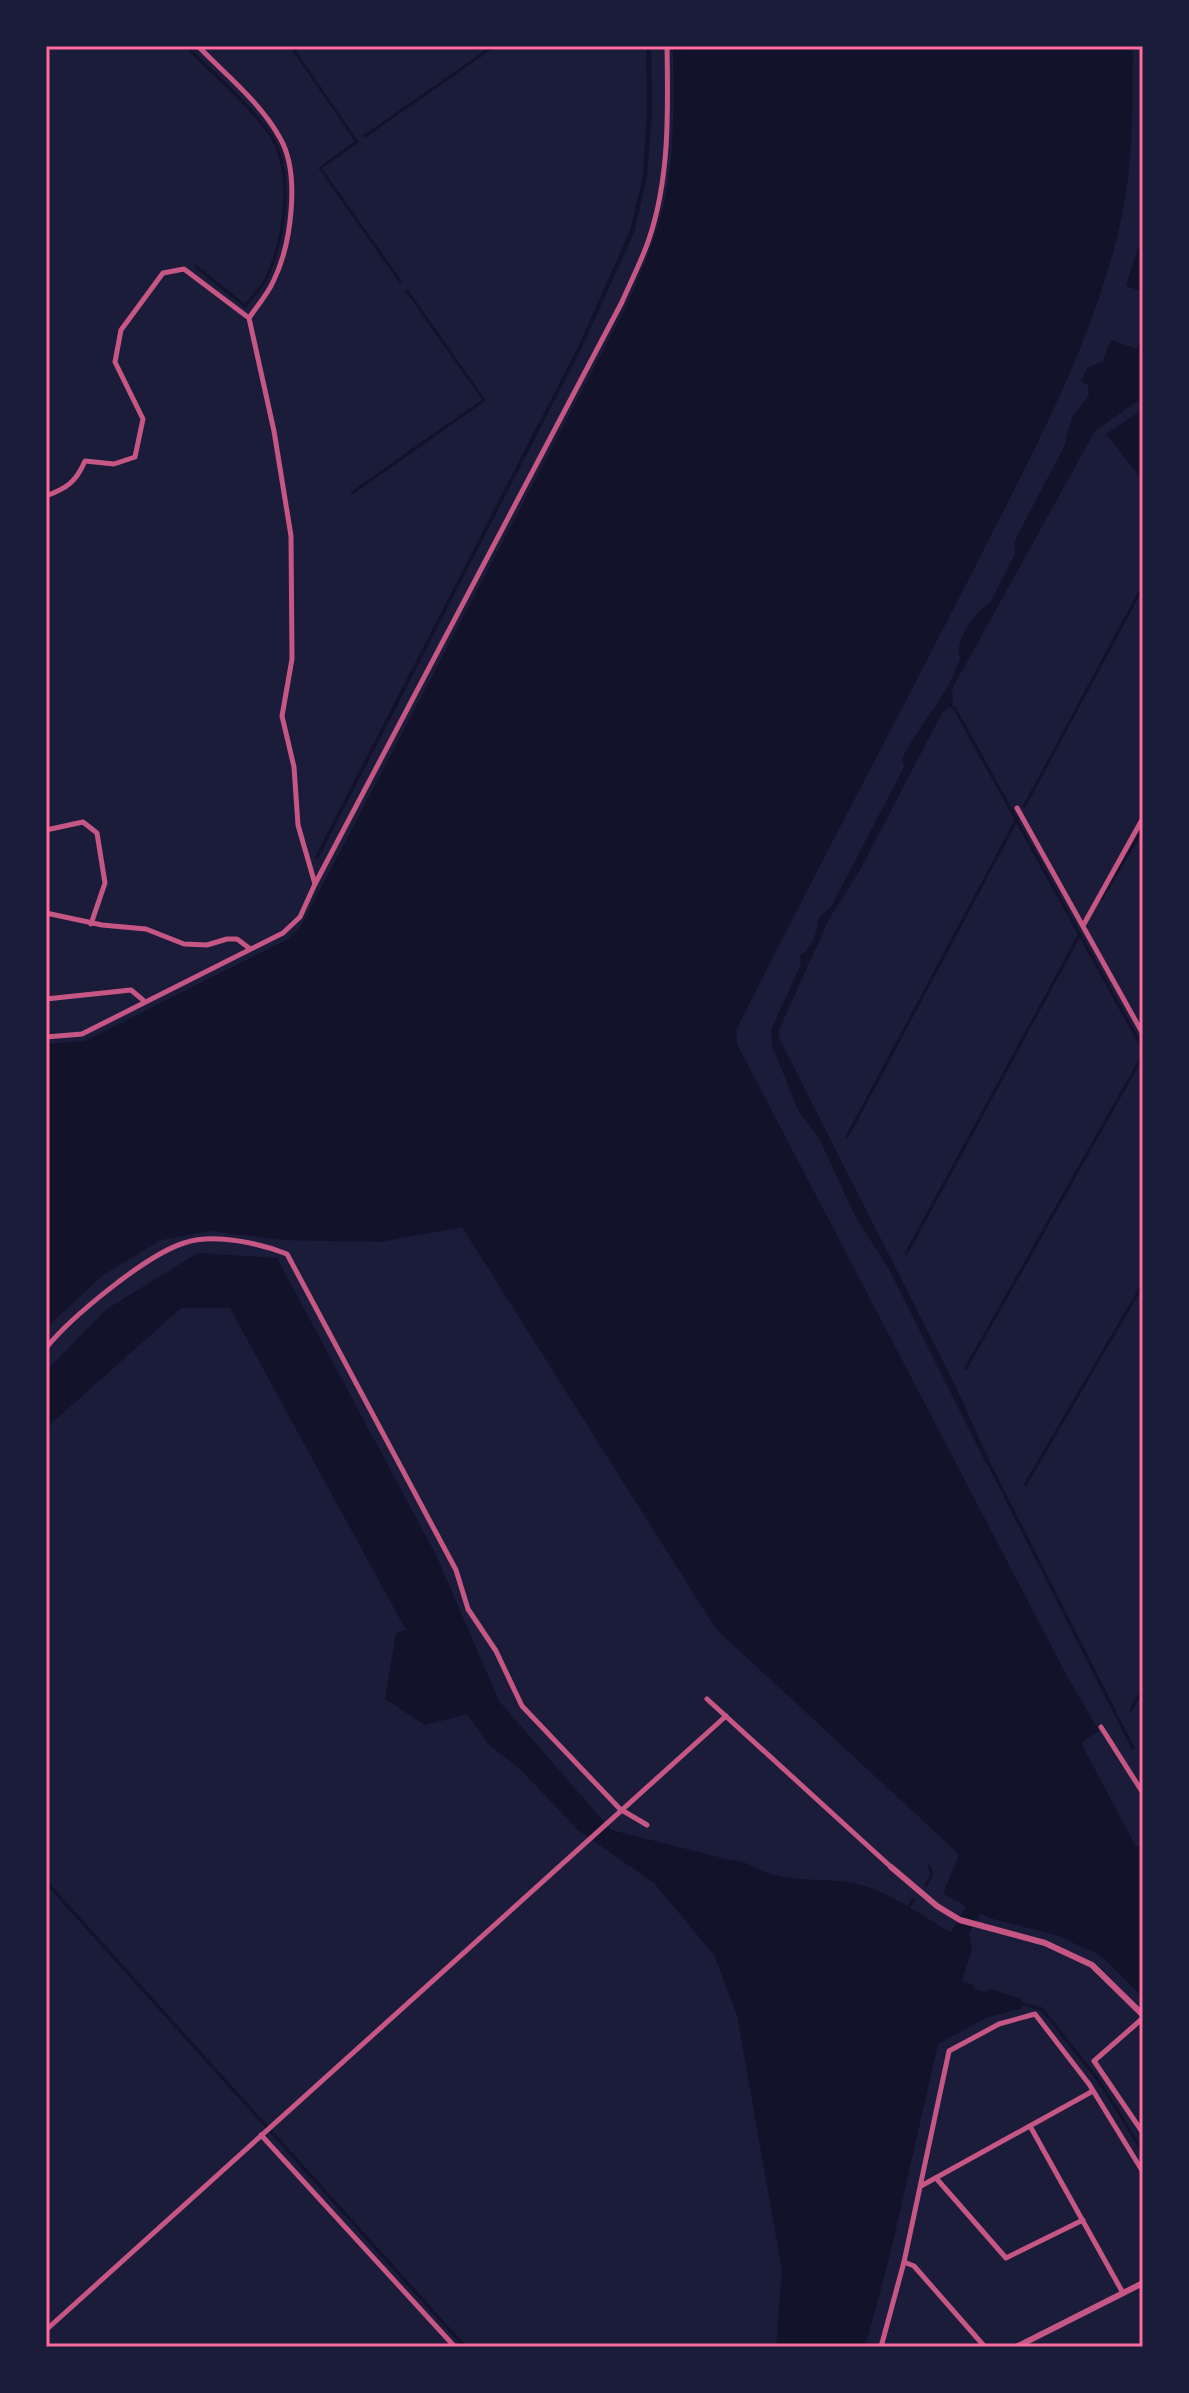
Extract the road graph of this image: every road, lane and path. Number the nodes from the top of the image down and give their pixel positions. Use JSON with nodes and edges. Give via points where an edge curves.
{"nodes":[{"id":1,"x":198,"y":46,"type":"edge"},
{"id":2,"x":667,"y":46,"type":"edge"},
{"id":3,"x":249,"y":318,"type":"junction"},
{"id":4,"x":46,"y":496,"type":"edge"},
{"id":5,"x":1017,"y":808,"type":"dead end"},
{"id":6,"x":1143,"y":818,"type":"edge"},
{"id":7,"x":46,"y":830,"type":"edge"},
{"id":8,"x":315,"y":884,"type":"junction"},
{"id":9,"x":46,"y":913,"type":"edge"},
{"id":10,"x":91,"y":924,"type":"junction"},
{"id":11,"x":1083,"y":925,"type":"junction"},
{"id":12,"x":249,"y":948,"type":"junction"},
{"id":13,"x":46,"y":999,"type":"edge"},
{"id":14,"x":143,"y":1000,"type":"junction"},
{"id":15,"x":1143,"y":1034,"type":"edge"},
{"id":16,"x":46,"y":1037,"type":"edge"},
{"id":17,"x":46,"y":1348,"type":"edge"},
{"id":18,"x":707,"y":1699,"type":"dead end"},
{"id":19,"x":726,"y":1716,"type":"junction"},
{"id":20,"x":1101,"y":1727,"type":"dead end"},
{"id":21,"x":1143,"y":1793,"type":"edge"},
{"id":22,"x":620,"y":1809,"type":"junction"},
{"id":23,"x":647,"y":1825,"type":"dead end"},
{"id":24,"x":891,"y":1867,"type":"joint"},
{"id":25,"x":1143,"y":2016,"type":"edge"},
{"id":26,"x":1093,"y":2091,"type":"junction"},
{"id":27,"x":1030,"y":2126,"type":"junction"},
{"id":28,"x":1143,"y":2133,"type":"edge"},
{"id":29,"x":261,"y":2135,"type":"junction"},
{"id":30,"x":1143,"y":2172,"type":"edge"},
{"id":31,"x":936,"y":2178,"type":"junction"},
{"id":32,"x":921,"y":2186,"type":"junction"},
{"id":33,"x":1083,"y":2220,"type":"junction"},
{"id":34,"x":904,"y":2262,"type":"junction"},
{"id":35,"x":1143,"y":2283,"type":"edge"},
{"id":36,"x":1123,"y":2293,"type":"junction"},
{"id":37,"x":46,"y":2330,"type":"edge"},
{"id":38,"x":455,"y":2347,"type":"edge"},
{"id":39,"x":881,"y":2347,"type":"edge"},
{"id":40,"x":985,"y":2347,"type":"edge"},
{"id":41,"x":1016,"y":2347,"type":"edge"}],
"edges":[{"from":1,"to":3,"type":"street","via":[[271,123],[283,142],[292,175],[293,198],[278,268]]},
{"from":2,"to":8,"type":"street","via":[[663,180],[650,238],[622,302]]},
{"from":3,"to":4,"type":"street","via":[[184,269],[163,273],[121,330],[115,362],[143,419],[135,457],[114,464],[85,461],[77,480]]},
{"from":3,"to":8,"type":"street","via":[[291,536],[292,659],[282,716],[294,767],[298,825]]},
{"from":5,"to":11,"type":"street"},
{"from":6,"to":11,"type":"street"},
{"from":7,"to":10,"type":"street","via":[[83,822],[97,833],[105,883]]},
{"from":8,"to":12,"type":"street","via":[[292,927]]},
{"from":9,"to":10,"type":"street"},
{"from":10,"to":12,"type":"street","via":[[146,929],[195,946],[237,939]]},
{"from":11,"to":15,"type":"street"},
{"from":12,"to":14,"type":"street"},
{"from":13,"to":14,"type":"street","via":[[131,990]]},
{"from":14,"to":16,"type":"street","via":[[82,1034]]},
{"from":17,"to":22,"type":"street","via":[[107,1293],[183,1243],[210,1239],[287,1254],[456,1570],[468,1609],[496,1651],[514,1694]]},
{"from":18,"to":19,"type":"street"},
{"from":19,"to":22,"type":"street"},
{"from":19,"to":24,"type":"street"},
{"from":20,"to":21,"type":"street"},
{"from":22,"to":23,"type":"street"},
{"from":22,"to":29,"type":"street"},
{"from":24,"to":25,"type":"street","via":[[960,1920],[1077,1957],[1111,1981]]},
{"from":25,"to":28,"type":"street","via":[[1094,2061]]},
{"from":26,"to":27,"type":"street"},
{"from":26,"to":30,"type":"street"},
{"from":26,"to":32,"type":"street","via":[[1035,2014],[999,2024],[949,2051]]},
{"from":27,"to":31,"type":"street"},
{"from":27,"to":33,"type":"street"},
{"from":29,"to":37,"type":"street"},
{"from":29,"to":38,"type":"street"},
{"from":31,"to":32,"type":"street"},
{"from":31,"to":33,"type":"street","via":[[1006,2258]]},
{"from":32,"to":34,"type":"street"},
{"from":33,"to":36,"type":"street"},
{"from":34,"to":39,"type":"street"},
{"from":34,"to":40,"type":"street","via":[[914,2266]]},
{"from":35,"to":36,"type":"street"},
{"from":36,"to":41,"type":"street"}]}
